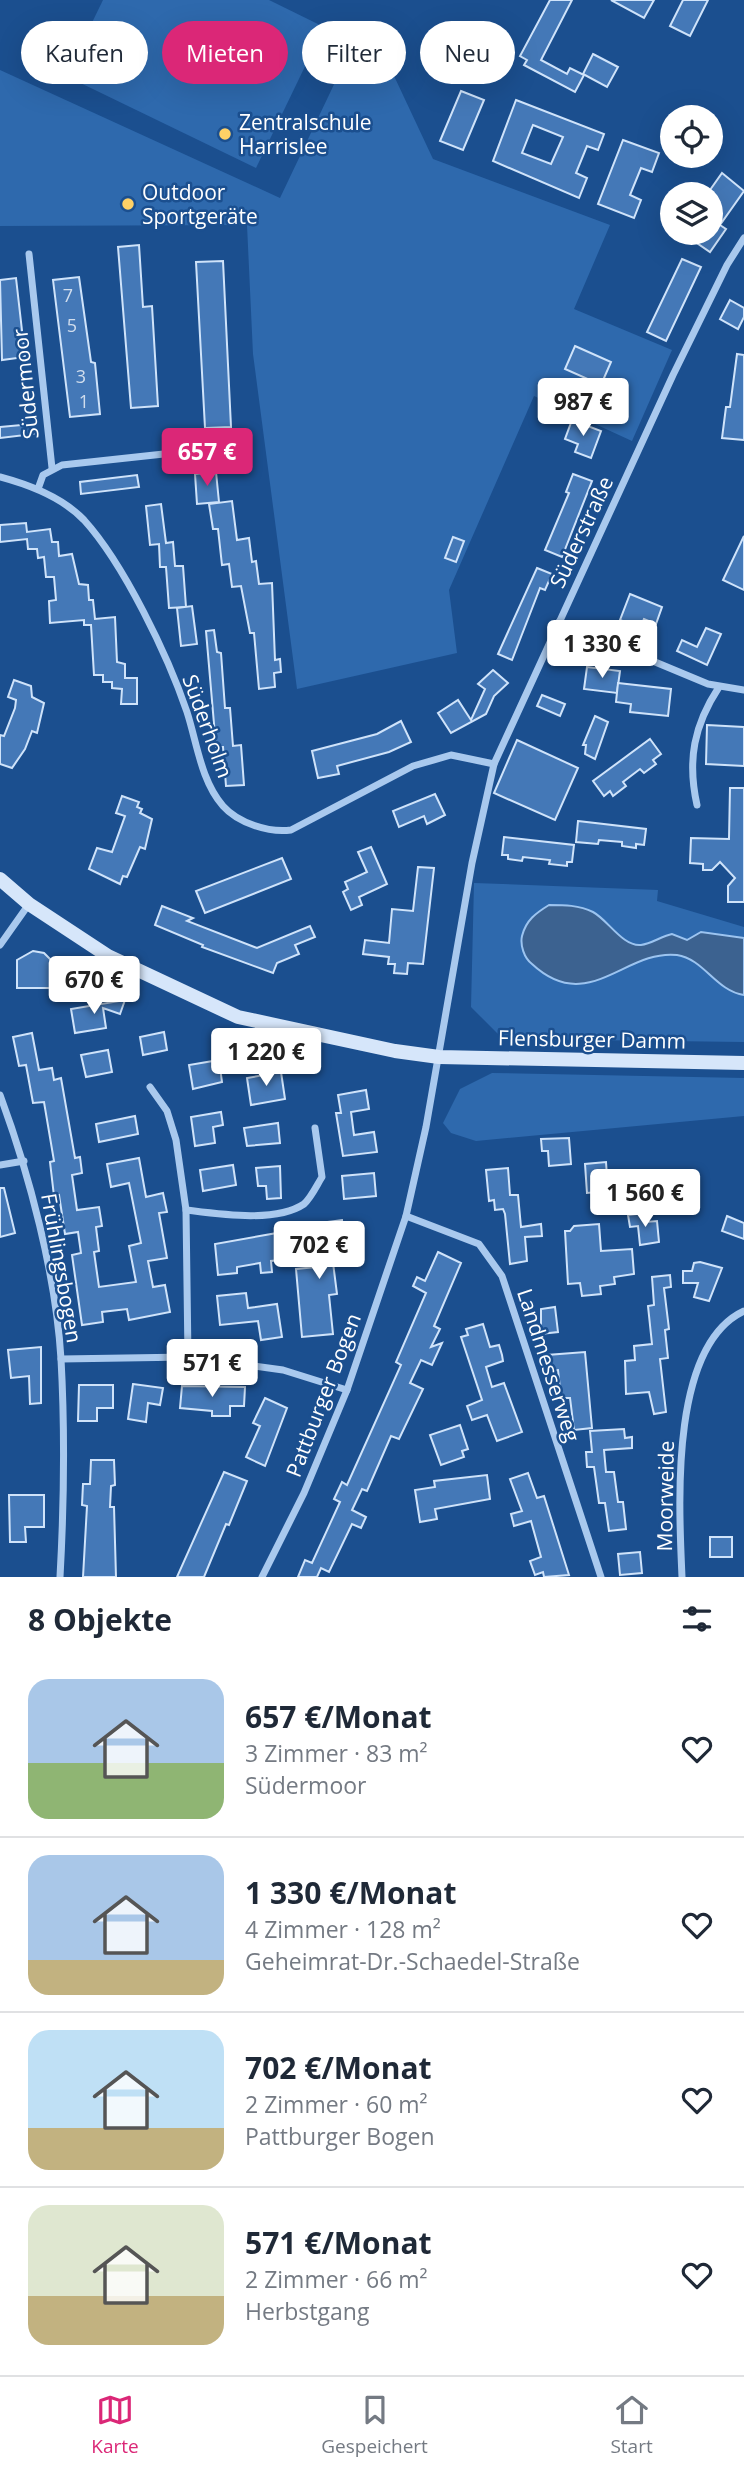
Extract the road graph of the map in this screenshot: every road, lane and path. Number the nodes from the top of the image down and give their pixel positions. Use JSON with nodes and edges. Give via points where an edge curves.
{"nodes":[{"id":1,"x":744,"y":238,"type":"edge"},
{"id":2,"x":29,"y":254,"type":"dead end"},
{"id":3,"x":247,"y":445,"type":"dead end"},
{"id":4,"x":52,"y":468,"type":"junction"},
{"id":5,"x":0,"y":477,"type":"edge"},
{"id":6,"x":38,"y":489,"type":"junction"},
{"id":7,"x":559,"y":622,"type":"junction"},
{"id":8,"x":719,"y":687,"type":"junction"},
{"id":9,"x":744,"y":690,"type":"edge"},
{"id":10,"x":494,"y":764,"type":"junction"},
{"id":11,"x":697,"y":805,"type":"dead end"},
{"id":12,"x":0,"y":879,"type":"edge"},
{"id":13,"x":29,"y":904,"type":"junction"},
{"id":14,"x":0,"y":945,"type":"edge"},
{"id":15,"x":439,"y":1057,"type":"junction"},
{"id":16,"x":744,"y":1063,"type":"edge"},
{"id":17,"x":150,"y":1087,"type":"dead end"},
{"id":18,"x":0,"y":1095,"type":"edge"},
{"id":19,"x":315,"y":1128,"type":"dead end"},
{"id":20,"x":24,"y":1161,"type":"junction"},
{"id":21,"x":0,"y":1165,"type":"edge"},
{"id":22,"x":186,"y":1210,"type":"junction"},
{"id":23,"x":406,"y":1216,"type":"junction"},
{"id":24,"x":744,"y":1311,"type":"edge"},
{"id":25,"x":188,"y":1357,"type":"junction"},
{"id":26,"x":61,"y":1359,"type":"junction"},
{"id":27,"x":347,"y":1390,"type":"junction"},
{"id":28,"x":60,"y":1577,"type":"edge"},
{"id":29,"x":262,"y":1577,"type":"edge"},
{"id":30,"x":601,"y":1577,"type":"edge"},
{"id":31,"x":682,"y":1577,"type":"edge"}],
"edges":[{"from":1,"to":7,"type":"street","name":"Süderstraße","via":[[673,375]]},
{"from":2,"to":4,"type":"street","name":"Südermoor"},
{"from":3,"to":4,"type":"street","name":"Südermoor"},
{"from":4,"to":6,"type":"street","name":"Südermoor","via":[[43,475]]},
{"from":5,"to":6,"type":"street","name":"Süderholm"},
{"from":6,"to":10,"type":"street","name":"Süderholm","via":[[82,518],[110,552],[140,605],[186,709],[209,784],[223,807],[241,821],[291,830],[413,766],[451,755]]},
{"from":7,"to":8,"type":"street"},
{"from":7,"to":10,"type":"street","name":"Süderstraße"},
{"from":8,"to":9,"type":"street"},
{"from":8,"to":11,"type":"street","via":[[699,723],[691,777]]},
{"from":10,"to":15,"type":"street","name":"Süderstraße"},
{"from":12,"to":13,"type":"street","name":"Flensburger Damm"},
{"from":13,"to":14,"type":"street"},
{"from":13,"to":15,"type":"street","name":"Flensburger Damm","via":[[108,956],[238,1017]]},
{"from":15,"to":16,"type":"street","name":"Flensburger Damm"},
{"from":15,"to":23,"type":"street","name":"Pattburger Bogen"},
{"from":17,"to":22,"type":"street","via":[[167,1111],[173,1130]]},
{"from":18,"to":20,"type":"street","name":"Frühlingsbogen"},
{"from":19,"to":22,"type":"street","via":[[322,1177],[305,1203],[283,1212],[237,1216]]},
{"from":20,"to":21,"type":"street"},
{"from":20,"to":26,"type":"street","name":"Frühlingsbogen","via":[[57,1316]]},
{"from":22,"to":25,"type":"street"},
{"from":23,"to":27,"type":"street","name":"Pattburger Bogen"},
{"from":23,"to":30,"type":"street","name":"Landmesserweg","via":[[479,1244],[502,1276]]},
{"from":24,"to":31,"type":"street","name":"Moorweide","via":[[727,1319],[707,1347],[684,1418],[678,1493]]},
{"from":25,"to":26,"type":"street"},
{"from":25,"to":27,"type":"street","via":[[283,1370]]},
{"from":26,"to":28,"type":"street","name":"Frühlingsbogen"},
{"from":27,"to":29,"type":"street","name":"Pattburger Bogen"}]}
